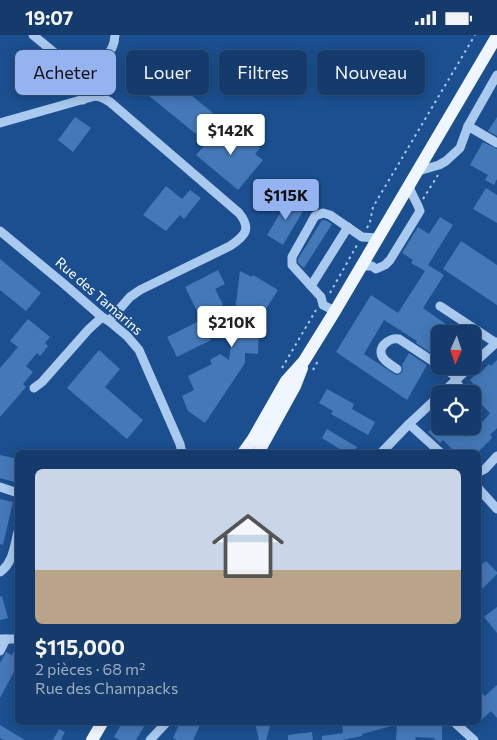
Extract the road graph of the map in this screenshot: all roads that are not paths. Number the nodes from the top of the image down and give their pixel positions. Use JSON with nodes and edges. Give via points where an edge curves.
{"nodes":[{"id":1,"x":33,"y":35,"type":"edge"},
{"id":2,"x":115,"y":35,"type":"edge"},
{"id":3,"x":488,"y":35,"type":"edge"},
{"id":4,"x":497,"y":36,"type":"edge"},
{"id":5,"x":51,"y":50,"type":"edge"},
{"id":6,"x":111,"y":50,"type":"edge"},
{"id":7,"x":473,"y":75,"type":"junction"},
{"id":8,"x":497,"y":75,"type":"edge"},
{"id":9,"x":81,"y":95,"type":"edge"},
{"id":10,"x":95,"y":96,"type":"joint"},
{"id":11,"x":82,"y":100,"type":"junction"},
{"id":12,"x":0,"y":123,"type":"edge"},
{"id":13,"x":468,"y":126,"type":"junction"},
{"id":14,"x":497,"y":143,"type":"edge"},
{"id":15,"x":418,"y":171,"type":"junction"},
{"id":16,"x":409,"y":187,"type":"junction"},
{"id":17,"x":348,"y":227,"type":"junction"},
{"id":18,"x":0,"y":231,"type":"edge"},
{"id":19,"x":379,"y":238,"type":"junction"},
{"id":20,"x":363,"y":266,"type":"junction"},
{"id":21,"x":311,"y":286,"type":"junction"},
{"id":22,"x":440,"y":306,"type":"dead end"},
{"id":23,"x":335,"y":311,"type":"junction"},
{"id":24,"x":105,"y":319,"type":"junction"},
{"id":25,"x":496,"y":343,"type":"edge"},
{"id":26,"x":481,"y":357,"type":"edge"},
{"id":27,"x":431,"y":360,"type":"edge"},
{"id":28,"x":304,"y":361,"type":"junction"},
{"id":29,"x":397,"y":369,"type":"dead end"},
{"id":30,"x":452,"y":375,"type":"edge"},
{"id":31,"x":461,"y":375,"type":"edge"},
{"id":32,"x":457,"y":379,"type":"junction"},
{"id":33,"x":451,"y":385,"type":"edge"},
{"id":34,"x":460,"y":385,"type":"edge"},
{"id":35,"x":34,"y":388,"type":"dead end"},
{"id":36,"x":431,"y":403,"type":"edge"},
{"id":37,"x":409,"y":424,"type":"junction"},
{"id":38,"x":252,"y":439,"type":"junction"},
{"id":39,"x":181,"y":450,"type":"edge"},
{"id":40,"x":245,"y":450,"type":"edge"},
{"id":41,"x":250,"y":450,"type":"edge"},
{"id":42,"x":260,"y":450,"type":"edge"},
{"id":43,"x":384,"y":450,"type":"edge"},
{"id":44,"x":438,"y":450,"type":"edge"},
{"id":45,"x":497,"y":456,"type":"edge"},
{"id":46,"x":481,"y":471,"type":"edge"},
{"id":47,"x":0,"y":487,"type":"edge"},
{"id":48,"x":481,"y":491,"type":"edge"},
{"id":49,"x":15,"y":492,"type":"edge"},
{"id":50,"x":497,"y":509,"type":"edge"},
{"id":51,"x":15,"y":544,"type":"edge"},
{"id":52,"x":0,"y":572,"type":"edge"},
{"id":53,"x":3,"y":639,"type":"edge"},
{"id":54,"x":0,"y":651,"type":"edge"},
{"id":55,"x":101,"y":725,"type":"edge"},
{"id":56,"x":164,"y":725,"type":"edge"},
{"id":57,"x":457,"y":725,"type":"edge"},
{"id":58,"x":92,"y":740,"type":"edge"},
{"id":59,"x":150,"y":740,"type":"edge"},
{"id":60,"x":474,"y":740,"type":"edge"}],
"edges":[{"from":1,"to":5,"type":"street"},
{"from":2,"to":6,"type":"street"},
{"from":3,"to":7,"type":"main road"},
{"from":4,"to":7,"type":"main road"},
{"from":7,"to":15,"type":"main road"},
{"from":8,"to":13,"type":"street"},
{"from":9,"to":11,"type":"street"},
{"from":10,"to":11,"type":"street"},
{"from":10,"to":24,"type":"street","via":[[110,102],[125,114],[239,213],[246,226],[245,233],[230,246],[140,290]]},
{"from":11,"to":12,"type":"street"},
{"from":13,"to":14,"type":"street"},
{"from":13,"to":15,"type":"street","via":[[460,148],[446,161]]},
{"from":15,"to":16,"type":"main road"},
{"from":16,"to":19,"type":"main road"},
{"from":16,"to":20,"type":"street","via":[[420,211],[385,265],[376,269]]},
{"from":17,"to":19,"type":"street","via":[[362,237]]},
{"from":17,"to":21,"type":"street"},
{"from":17,"to":21,"type":"street","via":[[330,215],[322,213],[315,216],[291,261]]},
{"from":18,"to":24,"type":"street","name":"Rue des Tamarins"},
{"from":19,"to":20,"type":"main road"},
{"from":20,"to":23,"type":"main road"},
{"from":21,"to":23,"type":"street","via":[[321,297],[323,305]]},
{"from":22,"to":25,"type":"street"},
{"from":23,"to":28,"type":"main road"},
{"from":24,"to":35,"type":"street","via":[[88,330]]},
{"from":24,"to":39,"type":"street","name":"Rue des Tamarins","via":[[140,350]]},
{"from":25,"to":26,"type":"street"},
{"from":27,"to":29,"type":"street","via":[[399,339],[388,340],[381,354]]},
{"from":28,"to":38,"type":"main road","via":[[286,381]]},
{"from":28,"to":42,"type":"main road","via":[[295,386]]},
{"from":30,"to":32,"type":"street"},
{"from":31,"to":32,"type":"street"},
{"from":32,"to":33,"type":"street"},
{"from":32,"to":34,"type":"street"},
{"from":36,"to":37,"type":"street"},
{"from":37,"to":43,"type":"street"},
{"from":37,"to":44,"type":"street"},
{"from":38,"to":40,"type":"main road"},
{"from":38,"to":41,"type":"street"},
{"from":45,"to":46,"type":"street"},
{"from":47,"to":49,"type":"street"},
{"from":48,"to":50,"type":"street"},
{"from":51,"to":52,"type":"street","via":[[11,560]]},
{"from":53,"to":54,"type":"street"},
{"from":55,"to":58,"type":"main road"},
{"from":56,"to":59,"type":"street"},
{"from":57,"to":60,"type":"street"}]}
